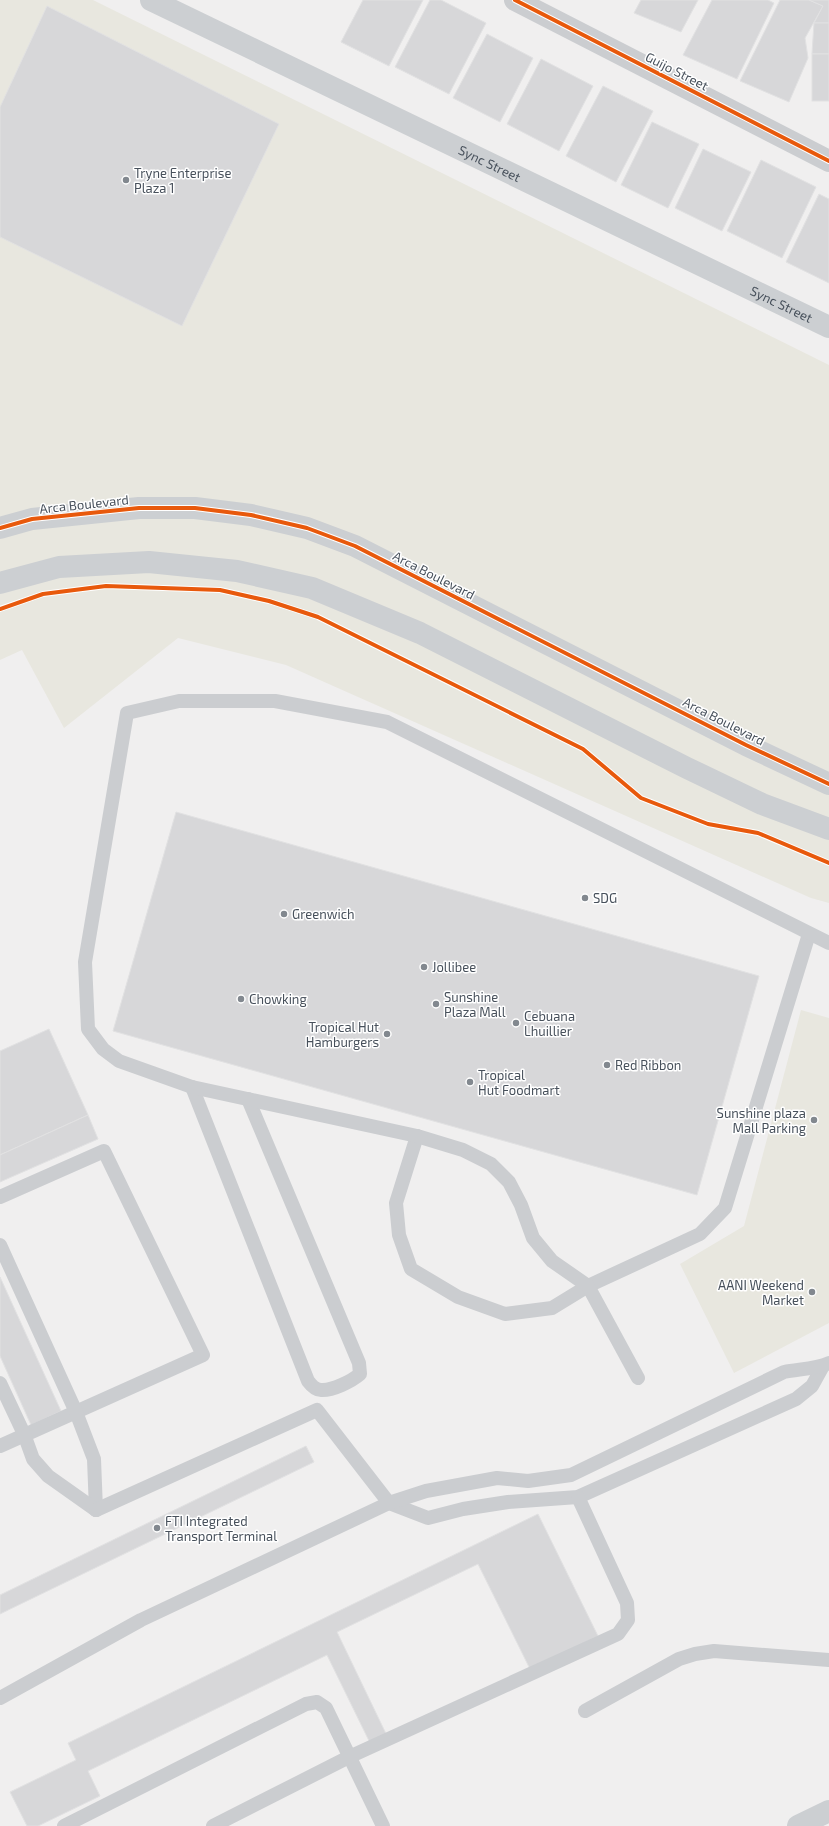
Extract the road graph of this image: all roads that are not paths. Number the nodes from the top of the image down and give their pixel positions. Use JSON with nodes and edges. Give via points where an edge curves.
{"nodes":[{"id":1,"x":151,"y":0,"type":"edge"},
{"id":2,"x":515,"y":0,"type":"edge"},
{"id":3,"x":829,"y":161,"type":"edge"},
{"id":4,"x":829,"y":327,"type":"edge"},
{"id":5,"x":0,"y":528,"type":"edge"},
{"id":6,"x":0,"y":583,"type":"edge"},
{"id":7,"x":829,"y":784,"type":"edge"},
{"id":8,"x":829,"y":829,"type":"edge"},
{"id":9,"x":809,"y":934,"type":"junction"},
{"id":10,"x":829,"y":943,"type":"edge"},
{"id":11,"x":192,"y":1087,"type":"junction"},
{"id":12,"x":248,"y":1099,"type":"junction"},
{"id":13,"x":417,"y":1136,"type":"junction"},
{"id":14,"x":0,"y":1197,"type":"edge"},
{"id":15,"x":0,"y":1245,"type":"edge"},
{"id":16,"x":588,"y":1286,"type":"junction"},
{"id":17,"x":826,"y":1364,"type":"edge"},
{"id":18,"x":638,"y":1378,"type":"dead end"},
{"id":19,"x":0,"y":1383,"type":"edge"},
{"id":20,"x":76,"y":1412,"type":"junction"},
{"id":21,"x":24,"y":1434,"type":"junction"},
{"id":22,"x":0,"y":1446,"type":"edge"},
{"id":23,"x":578,"y":1497,"type":"junction"},
{"id":24,"x":389,"y":1503,"type":"junction"},
{"id":25,"x":96,"y":1510,"type":"junction"},
{"id":26,"x":829,"y":1660,"type":"edge"},
{"id":27,"x":0,"y":1698,"type":"edge"},
{"id":28,"x":585,"y":1711,"type":"dead end"},
{"id":29,"x":349,"y":1757,"type":"junction"},
{"id":30,"x":829,"y":1811,"type":"edge"},
{"id":31,"x":64,"y":1826,"type":"edge"},
{"id":32,"x":213,"y":1826,"type":"edge"},
{"id":33,"x":383,"y":1826,"type":"edge"},
{"id":34,"x":798,"y":1826,"type":"edge"}],
"edges":[{"from":1,"to":4,"type":"street","name":"Sync Street"},
{"from":2,"to":3,"type":"street","name":"Guijo Street"},
{"from":5,"to":7,"type":"street","name":"Arca Boulevard","via":[[32,520],[139,508],[202,509],[251,515],[307,528],[355,546]]},
{"from":6,"to":8,"type":"street","via":[[59,567],[149,562],[237,571],[312,588],[420,633],[762,804]]},
{"from":9,"to":10,"type":"lane"},
{"from":9,"to":11,"type":"lane","via":[[386,722],[275,701],[179,701],[127,713],[85,962],[88,1029],[103,1049],[119,1061]]},
{"from":9,"to":16,"type":"lane","via":[[725,1208],[700,1234]]},
{"from":11,"to":12,"type":"lane"},
{"from":11,"to":12,"type":"lane","via":[[308,1381],[313,1387],[321,1390],[350,1382],[360,1374],[359,1363]]},
{"from":12,"to":13,"type":"lane"},
{"from":13,"to":16,"type":"lane","via":[[463,1150],[492,1164],[512,1188],[533,1238],[552,1261]]},
{"from":13,"to":16,"type":"lane","via":[[396,1203],[399,1235],[411,1269],[458,1298],[505,1314],[552,1308]]},
{"from":14,"to":20,"type":"lane","via":[[104,1151],[203,1355]]},
{"from":15,"to":20,"type":"lane"},
{"from":16,"to":18,"type":"lane"},
{"from":17,"to":23,"type":"lane","via":[[812,1386],[796,1399]]},
{"from":17,"to":24,"type":"lane","via":[[784,1372],[571,1475],[528,1481],[496,1478],[426,1491]]},
{"from":19,"to":21,"type":"lane"},
{"from":20,"to":21,"type":"lane"},
{"from":20,"to":25,"type":"lane","via":[[94,1459]]},
{"from":21,"to":22,"type":"lane"},
{"from":21,"to":25,"type":"lane","via":[[33,1459],[48,1476]]},
{"from":23,"to":24,"type":"lane","via":[[508,1502],[428,1518]]},
{"from":23,"to":29,"type":"lane","via":[[627,1603],[628,1620],[618,1634]]},
{"from":24,"to":25,"type":"lane","via":[[317,1410]]},
{"from":24,"to":27,"type":"lane","via":[[141,1620]]},
{"from":26,"to":28,"type":"lane","via":[[714,1651],[695,1654],[679,1659]]},
{"from":29,"to":31,"type":"lane","via":[[326,1708],[317,1702],[306,1704]]},
{"from":29,"to":32,"type":"lane"},
{"from":29,"to":33,"type":"lane"},
{"from":30,"to":34,"type":"street"}]}
